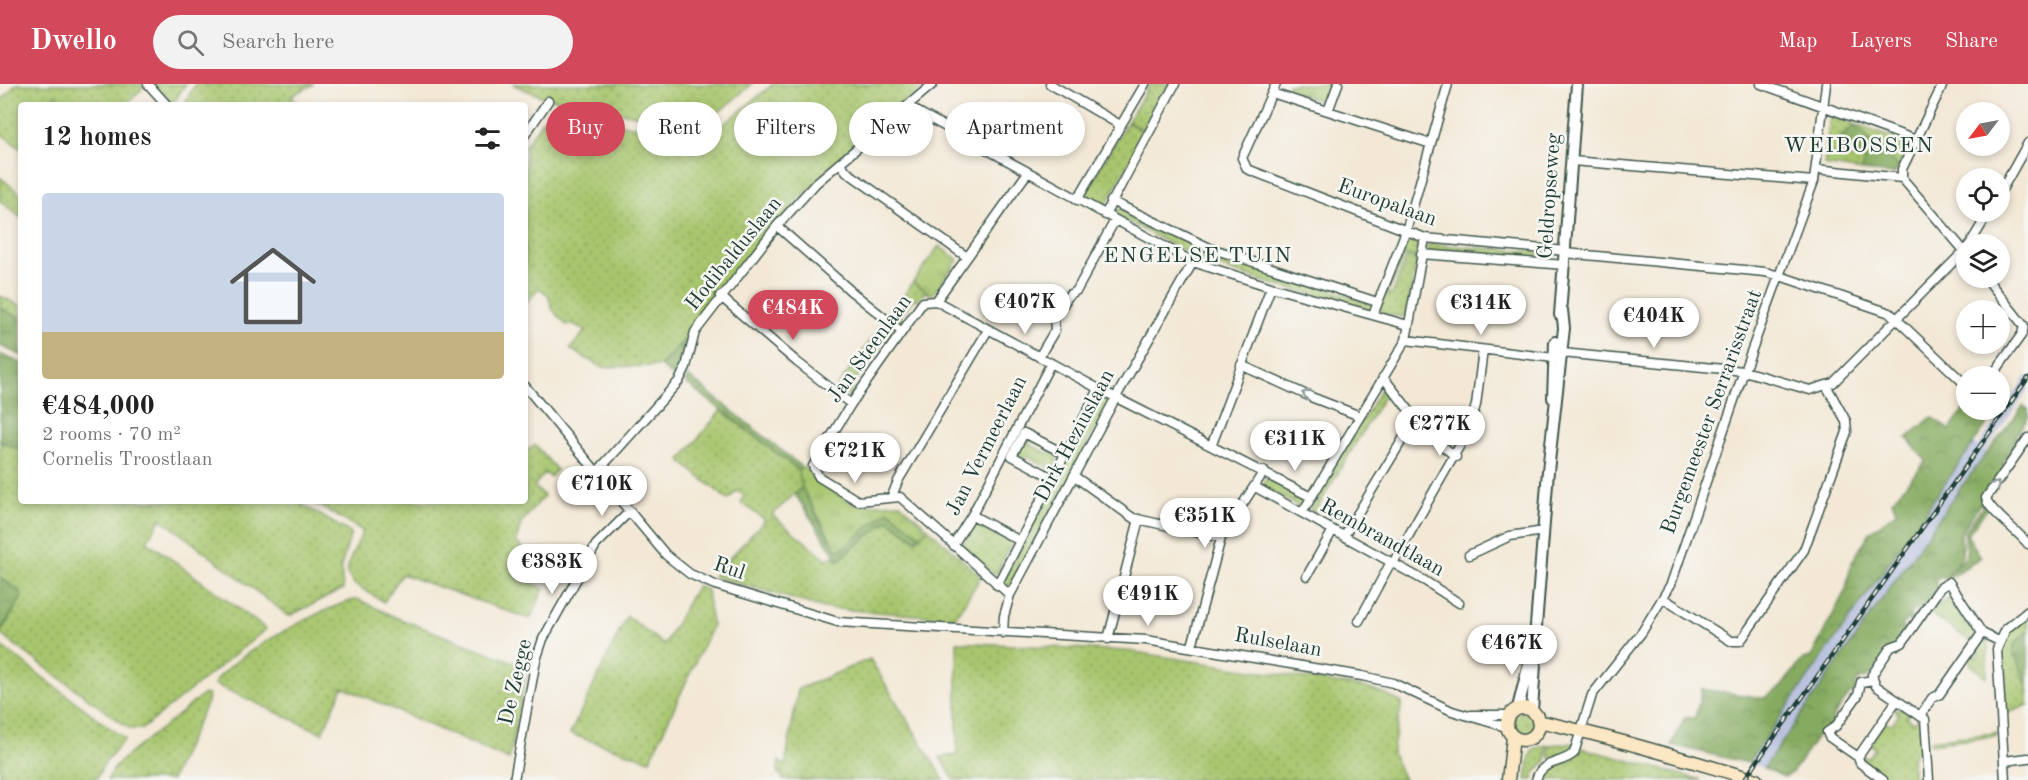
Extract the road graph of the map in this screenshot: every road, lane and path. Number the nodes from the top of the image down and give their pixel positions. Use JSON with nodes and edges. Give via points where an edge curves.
{"nodes":[{"id":1,"x":148,"y":84,"type":"edge"},
{"id":2,"x":933,"y":84,"type":"edge"},
{"id":3,"x":1050,"y":84,"type":"edge"},
{"id":4,"x":1145,"y":84,"type":"edge"},
{"id":5,"x":1175,"y":84,"type":"edge"},
{"id":6,"x":1276,"y":84,"type":"edge"},
{"id":7,"x":1338,"y":84,"type":"edge"},
{"id":8,"x":1448,"y":84,"type":"edge"},
{"id":9,"x":1577,"y":84,"type":"edge"},
{"id":10,"x":1761,"y":84,"type":"edge"},
{"id":11,"x":1826,"y":84,"type":"edge"},
{"id":12,"x":1943,"y":84,"type":"edge"},
{"id":13,"x":1272,"y":93,"type":"junction"},
{"id":14,"x":548,"y":100,"type":"dead end"},
{"id":15,"x":164,"y":102,"type":"edge"},
{"id":16,"x":914,"y":102,"type":"edge"},
{"id":17,"x":1824,"y":106,"type":"junction"},
{"id":18,"x":1328,"y":111,"type":"junction"},
{"id":19,"x":933,"y":120,"type":"edge"},
{"id":20,"x":1120,"y":125,"type":"junction"},
{"id":21,"x":528,"y":130,"type":"edge"},
{"id":22,"x":1916,"y":140,"type":"junction"},
{"id":23,"x":2028,"y":143,"type":"edge"},
{"id":24,"x":1431,"y":144,"type":"junction"},
{"id":25,"x":849,"y":156,"type":"edge"},
{"id":26,"x":1572,"y":161,"type":"junction"},
{"id":27,"x":840,"y":163,"type":"junction"},
{"id":28,"x":1816,"y":169,"type":"junction"},
{"id":29,"x":1028,"y":172,"type":"junction"},
{"id":30,"x":2010,"y":175,"type":"edge"},
{"id":31,"x":1902,"y":178,"type":"junction"},
{"id":32,"x":1814,"y":181,"type":"junction"},
{"id":33,"x":1077,"y":200,"type":"junction"},
{"id":34,"x":1112,"y":201,"type":"junction"},
{"id":35,"x":1105,"y":215,"type":"junction"},
{"id":36,"x":1115,"y":220,"type":"junction"},
{"id":37,"x":777,"y":226,"type":"junction"},
{"id":38,"x":1406,"y":231,"type":"junction"},
{"id":39,"x":1425,"y":238,"type":"junction"},
{"id":40,"x":1956,"y":238,"type":"edge"},
{"id":41,"x":1421,"y":254,"type":"junction"},
{"id":42,"x":1565,"y":256,"type":"junction"},
{"id":43,"x":967,"y":257,"type":"junction"},
{"id":44,"x":1956,"y":261,"type":"edge"},
{"id":45,"x":1193,"y":262,"type":"junction"},
{"id":46,"x":1780,"y":276,"type":"junction"},
{"id":47,"x":1271,"y":287,"type":"junction"},
{"id":48,"x":1994,"y":288,"type":"edge"},
{"id":49,"x":720,"y":296,"type":"junction"},
{"id":50,"x":936,"y":301,"type":"junction"},
{"id":51,"x":1377,"y":302,"type":"junction"},
{"id":52,"x":1373,"y":315,"type":"junction"},
{"id":53,"x":1899,"y":319,"type":"junction"},
{"id":54,"x":1408,"y":325,"type":"junction"},
{"id":55,"x":988,"y":330,"type":"junction"},
{"id":56,"x":902,"y":332,"type":"junction"},
{"id":57,"x":1406,"y":340,"type":"junction"},
{"id":58,"x":1483,"y":350,"type":"junction"},
{"id":59,"x":1558,"y":356,"type":"junction"},
{"id":60,"x":1039,"y":357,"type":"junction"},
{"id":61,"x":1051,"y":363,"type":"junction"},
{"id":62,"x":1241,"y":365,"type":"junction"},
{"id":63,"x":1999,"y":366,"type":"edge"},
{"id":64,"x":1744,"y":371,"type":"junction"},
{"id":65,"x":1956,"y":375,"type":"edge"},
{"id":66,"x":1383,"y":377,"type":"junction"},
{"id":67,"x":1827,"y":387,"type":"junction"},
{"id":68,"x":1099,"y":389,"type":"junction"},
{"id":69,"x":528,"y":390,"type":"edge"},
{"id":70,"x":1116,"y":397,"type":"junction"},
{"id":71,"x":851,"y":404,"type":"junction"},
{"id":72,"x":1360,"y":416,"type":"junction"},
{"id":73,"x":1415,"y":419,"type":"junction"},
{"id":74,"x":2028,"y":438,"type":"edge"},
{"id":75,"x":1212,"y":444,"type":"junction"},
{"id":76,"x":1065,"y":454,"type":"junction"},
{"id":77,"x":1456,"y":457,"type":"junction"},
{"id":78,"x":1264,"y":471,"type":"junction"},
{"id":79,"x":597,"y":472,"type":"junction"},
{"id":80,"x":1074,"y":476,"type":"junction"},
{"id":81,"x":1053,"y":478,"type":"junction"},
{"id":82,"x":1255,"y":487,"type":"junction"},
{"id":83,"x":892,"y":496,"type":"junction"},
{"id":84,"x":1311,"y":497,"type":"junction"},
{"id":85,"x":630,"y":511,"type":"junction"},
{"id":86,"x":1302,"y":513,"type":"junction"},
{"id":87,"x":972,"y":515,"type":"junction"},
{"id":88,"x":1139,"y":519,"type":"junction"},
{"id":89,"x":1333,"y":530,"type":"junction"},
{"id":90,"x":1545,"y":531,"type":"junction"},
{"id":91,"x":1344,"y":536,"type":"junction"},
{"id":92,"x":1221,"y":538,"type":"junction"},
{"id":93,"x":1020,"y":541,"type":"junction"},
{"id":94,"x":2028,"y":544,"type":"edge"},
{"id":95,"x":953,"y":545,"type":"junction"},
{"id":96,"x":1469,"y":555,"type":"dead end"},
{"id":97,"x":1392,"y":562,"type":"junction"},
{"id":98,"x":1307,"y":576,"type":"dead end"},
{"id":99,"x":997,"y":585,"type":"junction"},
{"id":100,"x":1010,"y":596,"type":"junction"},
{"id":101,"x":1664,"y":599,"type":"junction"},
{"id":102,"x":1459,"y":603,"type":"dead end"},
{"id":103,"x":2028,"y":611,"type":"edge"},
{"id":104,"x":1359,"y":621,"type":"dead end"},
{"id":105,"x":1003,"y":633,"type":"junction"},
{"id":106,"x":1982,"y":633,"type":"junction"},
{"id":107,"x":1108,"y":639,"type":"junction"},
{"id":108,"x":1999,"y":641,"type":"junction"},
{"id":109,"x":1192,"y":646,"type":"junction"},
{"id":110,"x":1533,"y":655,"type":"junction"},
{"id":111,"x":1873,"y":680,"type":"junction"},
{"id":112,"x":1897,"y":700,"type":"junction"},
{"id":113,"x":1920,"y":716,"type":"junction"},
{"id":114,"x":1536,"y":722,"type":"junction"},
{"id":115,"x":1514,"y":725,"type":"junction"},
{"id":116,"x":1580,"y":733,"type":"junction"},
{"id":117,"x":1858,"y":756,"type":"junction"},
{"id":118,"x":2028,"y":758,"type":"edge"},
{"id":119,"x":2004,"y":761,"type":"junction"},
{"id":120,"x":514,"y":780,"type":"edge"},
{"id":121,"x":1508,"y":780,"type":"edge"},
{"id":122,"x":1515,"y":780,"type":"edge"},
{"id":123,"x":1536,"y":780,"type":"edge"},
{"id":124,"x":1756,"y":780,"type":"edge"},
{"id":125,"x":1884,"y":780,"type":"edge"},
{"id":126,"x":1929,"y":780,"type":"edge"},
{"id":127,"x":2005,"y":780,"type":"edge"}],
"edges":[{"from":1,"to":15,"type":"street"},
{"from":2,"to":16,"type":"street","name":"Hodibalduslaan"},
{"from":3,"to":20,"type":"street"},
{"from":4,"to":20,"type":"street"},
{"from":5,"to":34,"type":"street"},
{"from":6,"to":13,"type":"street"},
{"from":7,"to":18,"type":"street"},
{"from":8,"to":24,"type":"street"},
{"from":9,"to":26,"type":"street","name":"Geldropseweg"},
{"from":10,"to":17,"type":"street"},
{"from":11,"to":17,"type":"street","name":"Burgemeester Serrarisstraat"},
{"from":12,"to":22,"type":"street"},
{"from":13,"to":18,"type":"street"},
{"from":13,"to":38,"type":"street","name":"Europalaan","via":[[1242,162],[1247,169]]},
{"from":14,"to":21,"type":"street"},
{"from":17,"to":22,"type":"street"},
{"from":17,"to":28,"type":"street","name":"Burgemeester Serrarisstraat"},
{"from":18,"to":24,"type":"street"},
{"from":19,"to":29,"type":"street"},
{"from":20,"to":33,"type":"street"},
{"from":22,"to":31,"type":"street","via":[[1902,169]]},
{"from":23,"to":30,"type":"street"},
{"from":24,"to":38,"type":"street"},
{"from":25,"to":27,"type":"street","name":"Hodibalduslaan"},
{"from":26,"to":32,"type":"street"},
{"from":26,"to":42,"type":"street","name":"Geldropseweg"},
{"from":27,"to":37,"type":"street","name":"Hodibalduslaan"},
{"from":27,"to":43,"type":"street","via":[[847,172]]},
{"from":28,"to":31,"type":"street"},
{"from":28,"to":32,"type":"street","name":"Burgemeester Serrarisstraat"},
{"from":29,"to":33,"type":"street"},
{"from":29,"to":43,"type":"street","name":"Jan Steenlaan"},
{"from":31,"to":40,"type":"street"},
{"from":32,"to":46,"type":"street","name":"Burgemeester Serrarisstraat"},
{"from":33,"to":35,"type":"street"},
{"from":34,"to":35,"type":"street"},
{"from":34,"to":51,"type":"street","via":[[1197,243]]},
{"from":35,"to":36,"type":"street"},
{"from":36,"to":45,"type":"street"},
{"from":36,"to":60,"type":"street","via":[[1077,290],[1069,295],[1054,319],[1055,330]]},
{"from":37,"to":49,"type":"street","name":"Hodibalduslaan"},
{"from":37,"to":56,"type":"street"},
{"from":38,"to":39,"type":"street","name":"Europalaan"},
{"from":38,"to":51,"type":"street"},
{"from":39,"to":41,"type":"street"},
{"from":39,"to":42,"type":"street","name":"Europalaan"},
{"from":41,"to":42,"type":"street","name":"Europalaan"},
{"from":41,"to":54,"type":"street"},
{"from":42,"to":46,"type":"street"},
{"from":42,"to":59,"type":"street","name":"Geldropseweg"},
{"from":43,"to":50,"type":"street","name":"Jan Steenlaan"},
{"from":44,"to":53,"type":"street"},
{"from":45,"to":47,"type":"street"},
{"from":45,"to":70,"type":"street","name":"Dirk Heziuslaan"},
{"from":46,"to":53,"type":"street"},
{"from":46,"to":64,"type":"street","name":"Burgemeester Serrarisstraat"},
{"from":47,"to":52,"type":"street"},
{"from":47,"to":62,"type":"street"},
{"from":48,"to":63,"type":"street","via":[[2022,321],[2024,330]]},
{"from":49,"to":71,"type":"street"},
{"from":49,"to":79,"type":"street","name":"Hodibalduslaan","via":[[694,332],[679,381]]},
{"from":50,"to":55,"type":"street","name":"Rembrandtlaan"},
{"from":50,"to":56,"type":"street","name":"Jan Steenlaan","via":[[923,302]]},
{"from":51,"to":52,"type":"street"},
{"from":52,"to":54,"type":"street"},
{"from":53,"to":65,"type":"street"},
{"from":53,"to":67,"type":"street"},
{"from":54,"to":57,"type":"street"},
{"from":55,"to":60,"type":"street","name":"Rembrandtlaan"},
{"from":55,"to":83,"type":"street"},
{"from":56,"to":71,"type":"street","name":"Jan Steenlaan"},
{"from":57,"to":58,"type":"street"},
{"from":57,"to":66,"type":"street"},
{"from":58,"to":59,"type":"street"},
{"from":58,"to":77,"type":"street","via":[[1476,405]]},
{"from":59,"to":64,"type":"street"},
{"from":59,"to":90,"type":"street","name":"Geldropseweg","via":[[1551,385],[1554,410]]},
{"from":60,"to":61,"type":"street","name":"Rembrandtlaan"},
{"from":61,"to":68,"type":"street","name":"Rembrandtlaan"},
{"from":61,"to":87,"type":"street","name":"Jan Vermeerlaan"},
{"from":72,"to":62,"type":"street","one_way":true},
{"from":62,"to":75,"type":"street"},
{"from":64,"to":67,"type":"street","via":[[1810,390]]},
{"from":64,"to":101,"type":"street","name":"Burgemeester Serrarisstraat"},
{"from":66,"to":72,"type":"street"},
{"from":66,"to":73,"type":"street"},
{"from":67,"to":101,"type":"street","via":[[1846,421],[1847,432],[1804,550],[1744,636],[1740,641],[1731,641]]},
{"from":68,"to":70,"type":"street","name":"Rembrandtlaan"},
{"from":68,"to":76,"type":"street","name":"Dirk Heziuslaan"},
{"from":69,"to":79,"type":"street","name":"Rul"},
{"from":70,"to":75,"type":"street","name":"Rembrandtlaan"},
{"from":70,"to":80,"type":"street","name":"Dirk Heziuslaan"},
{"from":71,"to":83,"type":"street","name":"Jan Steenlaan","via":[[814,462],[813,471],[858,501]]},
{"from":72,"to":84,"type":"street"},
{"from":73,"to":77,"type":"street"},
{"from":73,"to":91,"type":"street"},
{"from":94,"to":74,"type":"street","one_way":true,"via":[[1986,503]]},
{"from":75,"to":78,"type":"street","name":"Rembrandtlaan"},
{"from":76,"to":81,"type":"street","name":"Dirk Heziuslaan"},
{"from":76,"to":81,"type":"street","name":"Dirk Heziuslaan","via":[[1024,433],[1012,456]]},
{"from":77,"to":97,"type":"street"},
{"from":78,"to":82,"type":"street"},
{"from":78,"to":84,"type":"street","name":"Rembrandtlaan"},
{"from":79,"to":85,"type":"street","name":"Rul"},
{"from":80,"to":88,"type":"street"},
{"from":80,"to":100,"type":"street","name":"Dirk Heziuslaan"},
{"from":81,"to":93,"type":"street","name":"Dirk Heziuslaan"},
{"from":82,"to":86,"type":"street","name":"Rembrandtlaan"},
{"from":82,"to":92,"type":"street"},
{"from":83,"to":95,"type":"street","via":[[900,497]]},
{"from":84,"to":86,"type":"street"},
{"from":85,"to":105,"type":"street","name":"Rul","via":[[666,555],[690,574],[715,585],[838,622]]},
{"from":85,"to":120,"type":"street","name":"De Zegge","via":[[596,544],[543,639]]},
{"from":86,"to":89,"type":"street","name":"Rembrandtlaan"},
{"from":87,"to":93,"type":"street"},
{"from":87,"to":95,"type":"street","name":"Jan Vermeerlaan"},
{"from":88,"to":92,"type":"street"},
{"from":88,"to":107,"type":"street"},
{"from":89,"to":91,"type":"street","name":"Rembrandtlaan"},
{"from":89,"to":98,"type":"street"},
{"from":90,"to":96,"type":"street","via":[[1510,536]]},
{"from":90,"to":110,"type":"street","name":"Geldropseweg"},
{"from":91,"to":97,"type":"street","name":"Rembrandtlaan"},
{"from":92,"to":109,"type":"street"},
{"from":93,"to":99,"type":"street","name":"Dirk Heziuslaan"},
{"from":95,"to":99,"type":"street"},
{"from":97,"to":102,"type":"street","name":"Rembrandtlaan"},
{"from":97,"to":104,"type":"street"},
{"from":99,"to":100,"type":"street"},
{"from":100,"to":105,"type":"street","name":"Dirk Heziuslaan"},
{"from":101,"to":116,"type":"street","name":"Burgemeester Serrarisstraat","via":[[1592,695]]},
{"from":103,"to":108,"type":"street","via":[[2010,623]]},
{"from":105,"to":107,"type":"street","name":"Rulselaan"},
{"from":106,"to":108,"type":"street"},
{"from":106,"to":111,"type":"street","via":[[1949,582],[1940,588],[1902,643],[1891,647],[1872,675]]},
{"from":106,"to":113,"type":"street"},
{"from":107,"to":109,"type":"street","name":"Rulselaan"},
{"from":108,"to":119,"type":"street","via":[[1996,663]]},
{"from":109,"to":115,"type":"street","name":"Rulselaan","via":[[1377,678],[1439,706]]},
{"from":110,"to":114,"type":"street","name":"Geldropseweg"},
{"from":110,"to":115,"type":"street","name":"Geldropseweg"},
{"from":111,"to":112,"type":"street"},
{"from":111,"to":117,"type":"street","via":[[1861,682],[1858,695],[1836,726],[1827,732]]},
{"from":112,"to":113,"type":"street"},
{"from":112,"to":117,"type":"street"},
{"from":113,"to":126,"type":"street","via":[[1925,719]]},
{"from":114,"to":115,"type":"main road"},
{"from":114,"to":115,"type":"main road"},
{"from":114,"to":116,"type":"main road"},
{"from":115,"to":121,"type":"main road","name":"Geldropseweg"},
{"from":115,"to":122,"type":"main road","name":"Geldropseweg"},
{"from":116,"to":123,"type":"street","name":"Burgemeester Serrarisstraat","via":[[1575,753],[1549,763]]},
{"from":116,"to":124,"type":"main road","via":[[1661,751]]},
{"from":117,"to":125,"type":"street","via":[[1860,763]]},
{"from":118,"to":119,"type":"street"},
{"from":119,"to":127,"type":"street"}]}
